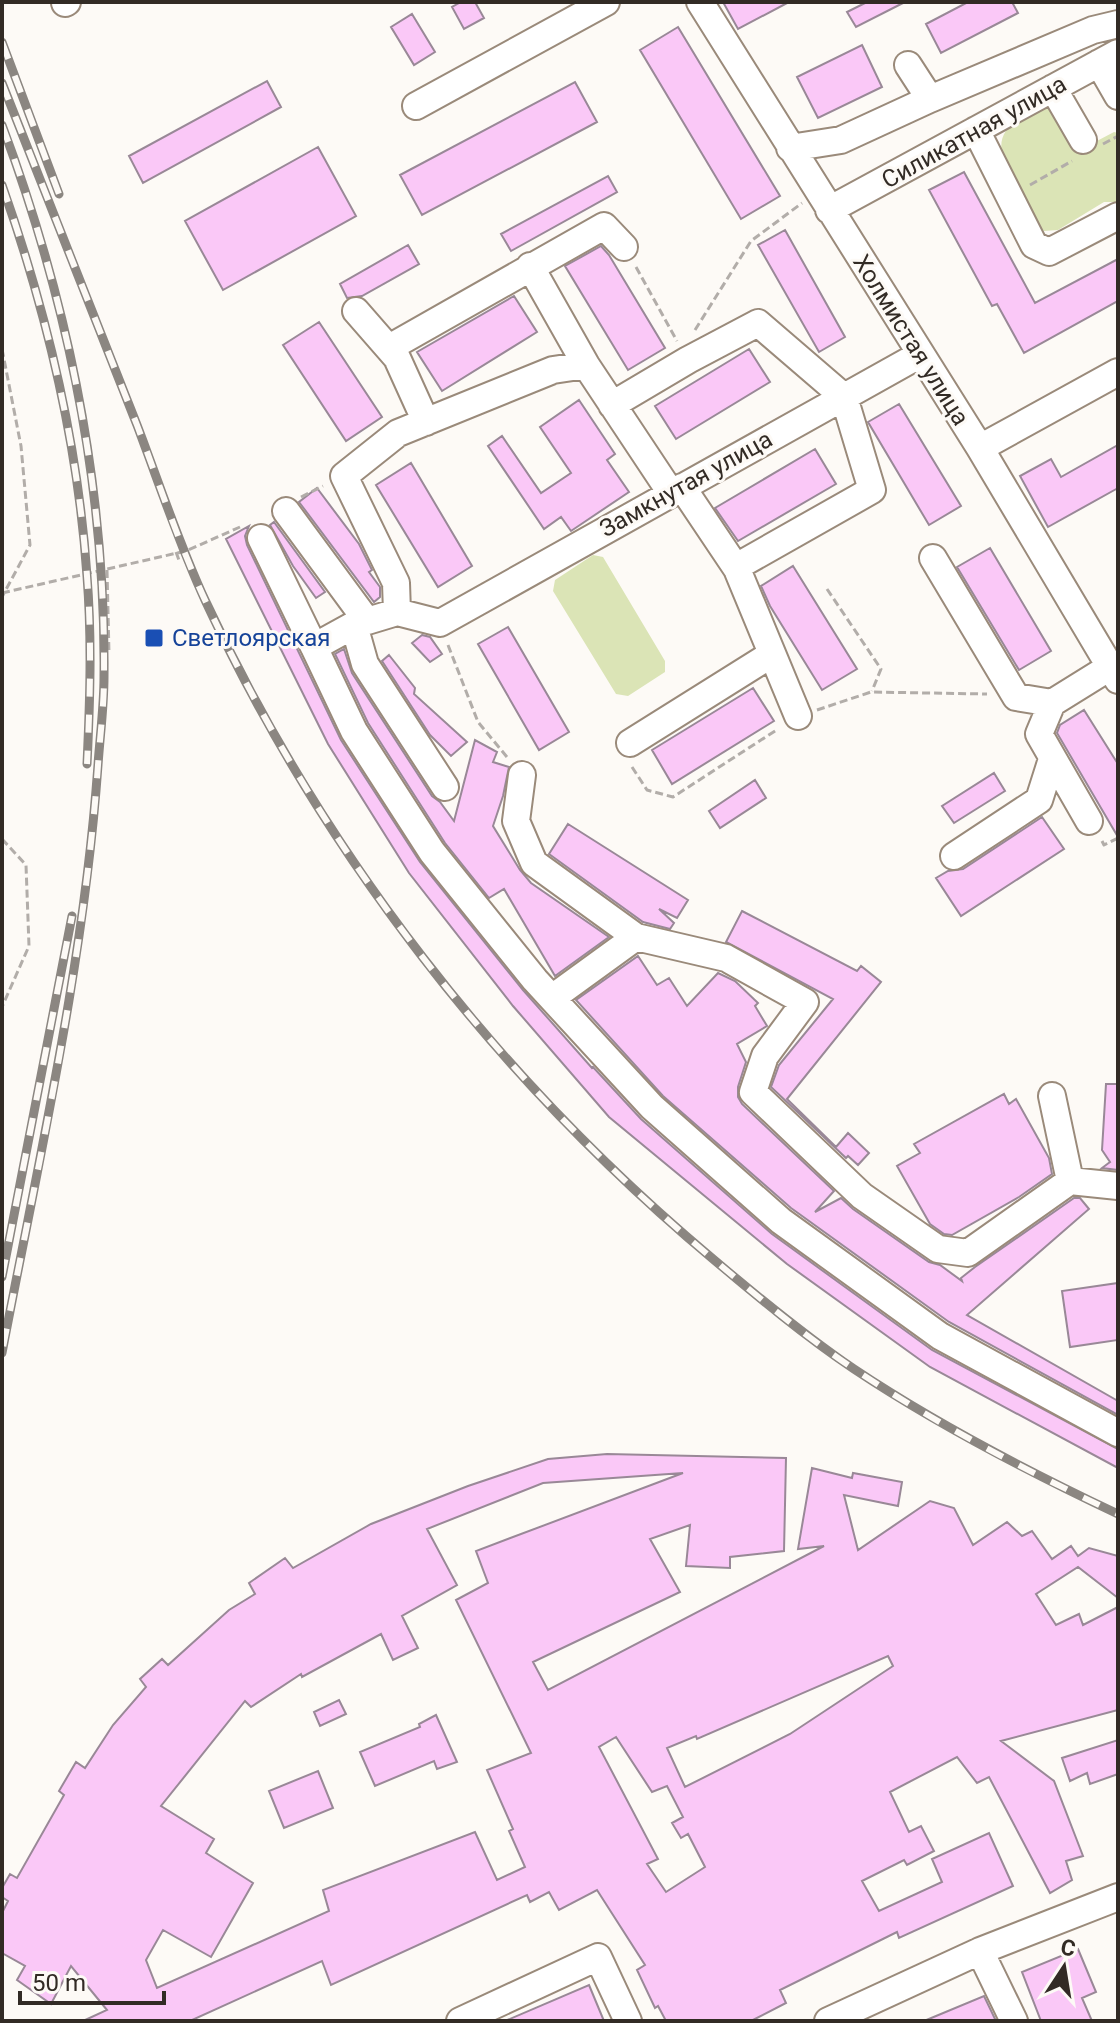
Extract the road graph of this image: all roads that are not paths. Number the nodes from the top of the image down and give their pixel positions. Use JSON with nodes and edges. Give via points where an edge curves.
{"nodes":[{"id":1,"x":606,"y":2,"type":"edge"},
{"id":2,"x":700,"y":2,"type":"edge"},
{"id":3,"x":1118,"y":24,"type":"edge"},
{"id":4,"x":1109,"y":58,"type":"edge"},
{"id":5,"x":908,"y":65,"type":"dead end"},
{"id":6,"x":1053,"y":88,"type":"junction"},
{"id":7,"x":1118,"y":96,"type":"edge"},
{"id":8,"x":930,"y":99,"type":"junction"},
{"id":9,"x":416,"y":106,"type":"dead end"},
{"id":10,"x":976,"y":130,"type":"junction"},
{"id":11,"x":790,"y":148,"type":"junction"},
{"id":12,"x":1084,"y":150,"type":"road end"},
{"id":13,"x":823,"y":201,"type":"junction"},
{"id":14,"x":1118,"y":216,"type":"edge"},
{"id":15,"x":624,"y":247,"type":"road end"},
{"id":16,"x":530,"y":266,"type":"junction"},
{"id":17,"x":356,"y":311,"type":"dead end"},
{"id":18,"x":389,"y":348,"type":"junction"},
{"id":19,"x":921,"y":354,"type":"junction"},
{"id":20,"x":586,"y":365,"type":"junction"},
{"id":21,"x":1118,"y":372,"type":"edge"},
{"id":22,"x":844,"y":397,"type":"junction"},
{"id":23,"x":612,"y":405,"type":"junction"},
{"id":24,"x":426,"y":422,"type":"junction"},
{"id":25,"x":980,"y":448,"type":"junction"},
{"id":26,"x":677,"y":490,"type":"junction"},
{"id":27,"x":289,"y":506,"type":"road end"},
{"id":28,"x":256,"y":530,"type":"road end"},
{"id":29,"x":933,"y":558,"type":"dead end"},
{"id":30,"x":736,"y":567,"type":"junction"},
{"id":31,"x":397,"y":612,"type":"junction"},
{"id":32,"x":360,"y":623,"type":"junction"},
{"id":33,"x":314,"y":647,"type":"junction"},
{"id":34,"x":772,"y":654,"type":"junction"},
{"id":35,"x":1114,"y":674,"type":"edge"},
{"id":36,"x":1052,"y":703,"type":"junction"},
{"id":37,"x":798,"y":716,"type":"road end"},
{"id":38,"x":630,"y":743,"type":"road end"},
{"id":39,"x":1052,"y":759,"type":"junction"},
{"id":40,"x":522,"y":775,"type":"road end"},
{"id":41,"x":445,"y":787,"type":"dead end"},
{"id":42,"x":1089,"y":821,"type":"dead end"},
{"id":43,"x":954,"y":856,"type":"dead end"},
{"id":44,"x":636,"y":937,"type":"junction"},
{"id":45,"x":552,"y":998,"type":"junction"},
{"id":46,"x":1052,"y":1096,"type":"dead end"},
{"id":47,"x":1070,"y":1181,"type":"junction"},
{"id":48,"x":1118,"y":1186,"type":"edge"},
{"id":49,"x":1118,"y":1433,"type":"edge"},
{"id":50,"x":1118,"y":1897,"type":"edge"},
{"id":51,"x":980,"y":1951,"type":"junction"},
{"id":52,"x":460,"y":2021,"type":"edge"},
{"id":53,"x":628,"y":2021,"type":"edge"},
{"id":54,"x":828,"y":2021,"type":"edge"},
{"id":55,"x":1014,"y":2021,"type":"edge"}],
"edges":[{"from":1,"to":9,"type":"street"},
{"from":2,"to":11,"type":"street","name":"Холмистая улица"},
{"from":3,"to":8,"type":"street"},
{"from":4,"to":6,"type":"street","name":"Силикатная улица"},
{"from":4,"to":7,"type":"street"},
{"from":5,"to":8,"type":"street"},
{"from":6,"to":10,"type":"street","name":"Силикатная улица"},
{"from":6,"to":12,"type":"street"},
{"from":8,"to":11,"type":"street","via":[[841,140]]},
{"from":10,"to":13,"type":"street","name":"Силикатная улица"},
{"from":10,"to":14,"type":"street","via":[[1034,245],[1049,252]]},
{"from":11,"to":13,"type":"street","name":"Холмистая улица"},
{"from":13,"to":19,"type":"street","name":"Холмистая улица"},
{"from":15,"to":16,"type":"street","via":[[604,226]]},
{"from":16,"to":18,"type":"street"},
{"from":16,"to":20,"type":"street"},
{"from":17,"to":18,"type":"street"},
{"from":18,"to":24,"type":"street"},
{"from":19,"to":22,"type":"street","name":"Замкнутая улица"},
{"from":19,"to":25,"type":"street","name":"Холмистая улица"},
{"from":20,"to":23,"type":"street"},
{"from":20,"to":24,"type":"street","via":[[553,370]]},
{"from":21,"to":25,"type":"street"},
{"from":22,"to":23,"type":"street","via":[[758,323],[685,355]]},
{"from":22,"to":26,"type":"street","name":"Замкнутая улица"},
{"from":22,"to":30,"type":"street","via":[[872,490]]},
{"from":23,"to":26,"type":"street"},
{"from":24,"to":31,"type":"street","via":[[398,433],[344,476],[396,583]]},
{"from":25,"to":35,"type":"street","name":"Холмистая улица"},
{"from":26,"to":30,"type":"street"},
{"from":26,"to":31,"type":"street","name":"Замкнутая улица","via":[[446,619]]},
{"from":27,"to":32,"type":"street"},
{"from":28,"to":33,"type":"street"},
{"from":29,"to":36,"type":"street","via":[[1016,697]]},
{"from":30,"to":34,"type":"street"},
{"from":31,"to":32,"type":"street"},
{"from":32,"to":33,"type":"street"},
{"from":32,"to":41,"type":"street","via":[[365,664]]},
{"from":33,"to":45,"type":"street","via":[[354,731],[432,852]]},
{"from":34,"to":37,"type":"street"},
{"from":34,"to":38,"type":"street"},
{"from":35,"to":36,"type":"street"},
{"from":36,"to":39,"type":"street","via":[[1039,734]]},
{"from":39,"to":42,"type":"street"},
{"from":39,"to":43,"type":"street","via":[[1039,800]]},
{"from":40,"to":44,"type":"street","via":[[516,821],[534,863]]},
{"from":44,"to":45,"type":"street"},
{"from":44,"to":47,"type":"street","via":[[726,958],[805,1002],[765,1056],[753,1092],[862,1196],[938,1249],[968,1253]]},
{"from":45,"to":49,"type":"street","via":[[652,1107],[781,1221],[940,1336]]},
{"from":46,"to":47,"type":"street"},
{"from":47,"to":48,"type":"street"},
{"from":50,"to":51,"type":"street"},
{"from":51,"to":54,"type":"street"},
{"from":51,"to":55,"type":"street"},
{"from":52,"to":53,"type":"street","via":[[598,1957]]}]}
